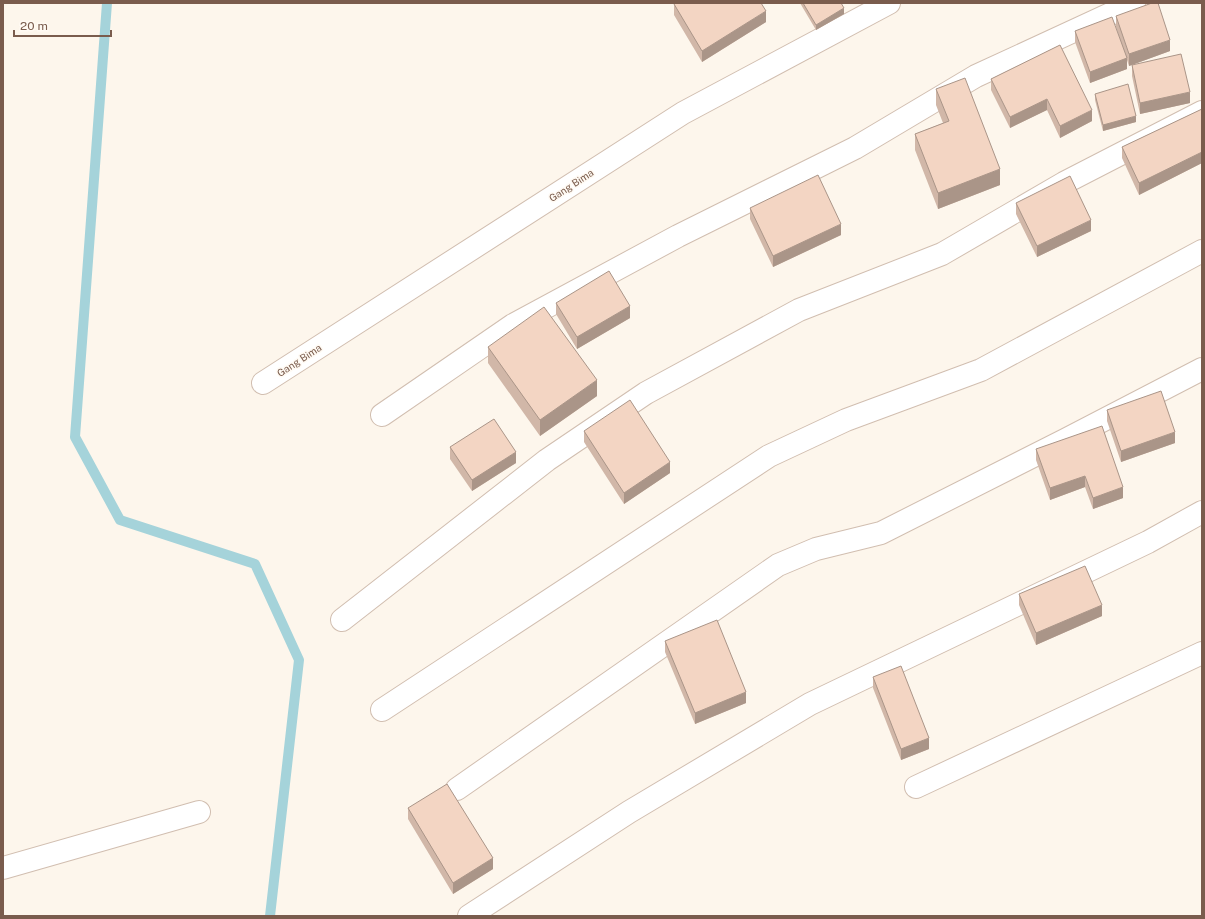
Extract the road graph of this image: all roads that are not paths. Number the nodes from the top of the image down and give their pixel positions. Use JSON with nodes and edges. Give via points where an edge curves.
{"nodes":[{"id":1,"x":889,"y":3,"type":"edge"},
{"id":2,"x":1134,"y":3,"type":"edge"},
{"id":3,"x":1202,"y":112,"type":"edge"},
{"id":4,"x":1202,"y":251,"type":"edge"},
{"id":5,"x":1202,"y":369,"type":"edge"},
{"id":6,"x":263,"y":383,"type":"dead end"},
{"id":7,"x":382,"y":415,"type":"dead end"},
{"id":8,"x":1202,"y":512,"type":"edge"},
{"id":9,"x":342,"y":620,"type":"dead end"},
{"id":10,"x":1202,"y":652,"type":"edge"},
{"id":11,"x":382,"y":710,"type":"dead end"},
{"id":12,"x":916,"y":787,"type":"dead end"},
{"id":13,"x":457,"y":789,"type":"dead end"},
{"id":14,"x":199,"y":812,"type":"dead end"},
{"id":15,"x":3,"y":868,"type":"edge"},
{"id":16,"x":469,"y":916,"type":"edge"}],
"edges":[{"from":1,"to":6,"type":"street","name":"Gang Bima","via":[[683,113]]},
{"from":2,"to":7,"type":"street","via":[[976,76],[855,148],[678,236],[513,325]]},
{"from":3,"to":9,"type":"street","via":[[1064,183],[942,254],[800,310],[646,393],[546,460]]},
{"from":4,"to":11,"type":"street","via":[[981,370],[846,420],[769,456]]},
{"from":5,"to":13,"type":"street","via":[[881,533],[816,549],[778,566]]},
{"from":8,"to":16,"type":"street","via":[[1141,546],[810,704],[629,812]]},
{"from":10,"to":12,"type":"street"},
{"from":14,"to":15,"type":"street"}]}
